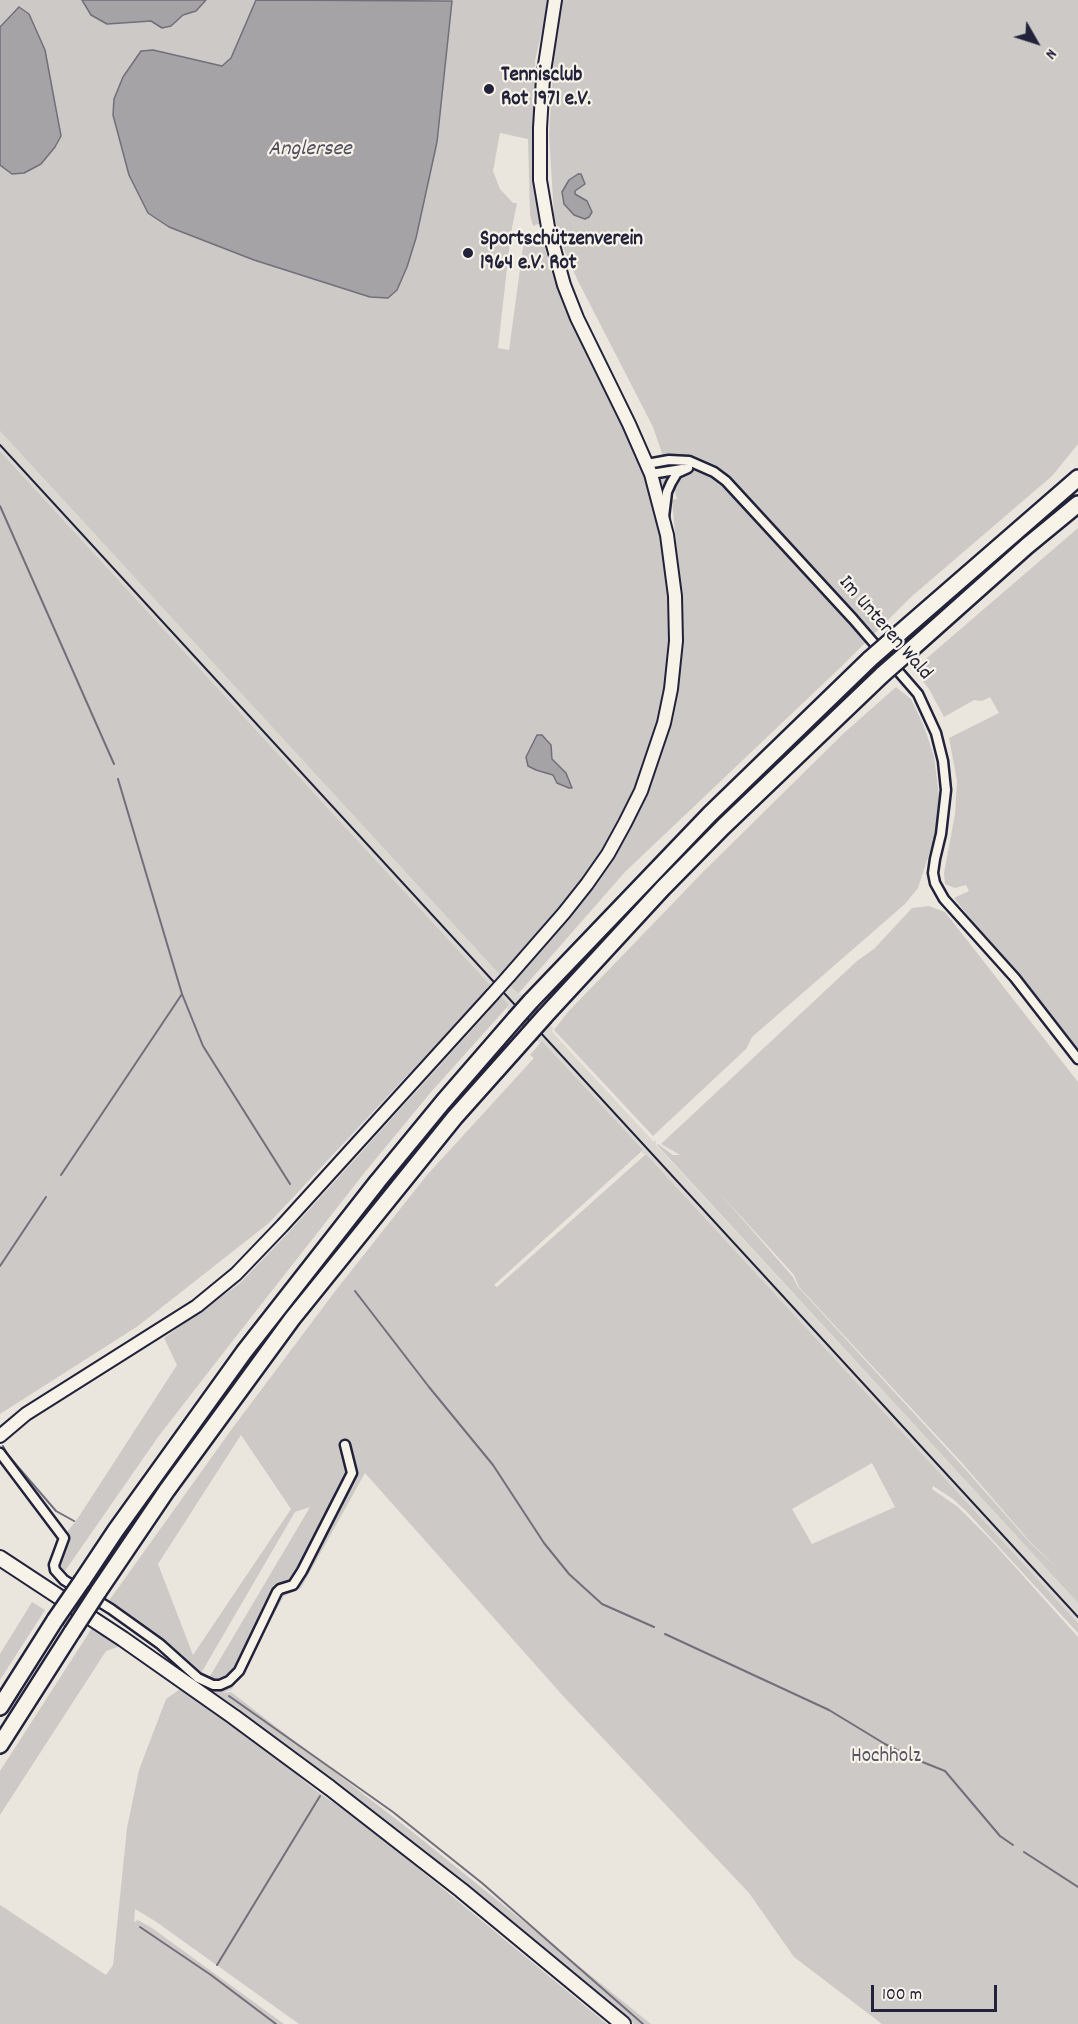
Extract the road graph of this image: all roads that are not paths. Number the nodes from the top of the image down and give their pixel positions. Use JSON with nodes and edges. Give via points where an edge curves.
{"nodes":[{"id":1,"x":555,"y":0,"type":"edge"},
{"id":2,"x":688,"y":468,"type":"junction"},
{"id":3,"x":703,"y":468,"type":"junction"},
{"id":4,"x":1078,"y":468,"type":"edge"},
{"id":5,"x":649,"y":469,"type":"junction"},
{"id":6,"x":1078,"y":478,"type":"edge"},
{"id":7,"x":1062,"y":491,"type":"junction"},
{"id":8,"x":1078,"y":504,"type":"edge"},
{"id":9,"x":664,"y":518,"type":"junction"},
{"id":10,"x":1078,"y":1059,"type":"edge"},
{"id":11,"x":0,"y":1436,"type":"edge"},
{"id":12,"x":345,"y":1445,"type":"dead end"},
{"id":13,"x":0,"y":1453,"type":"edge"},
{"id":14,"x":0,"y":1558,"type":"edge"},
{"id":15,"x":0,"y":1707,"type":"edge"},
{"id":16,"x":0,"y":1744,"type":"edge"},
{"id":17,"x":623,"y":2024,"type":"edge"}],
"edges":[{"from":1,"to":5,"type":"main road","via":[[540,128],[540,180],[548,227],[577,318]]},
{"from":2,"to":3,"type":"street"},
{"from":2,"to":5,"type":"street"},
{"from":2,"to":9,"type":"street","via":[[677,473],[671,483]]},
{"from":3,"to":5,"type":"street","name":"Im Unteren Wald","via":[[689,461],[669,460]]},
{"from":3,"to":10,"type":"street","name":"Im Unteren Wald","via":[[726,481],[918,694],[936,733],[946,790],[933,873],[935,883],[944,899],[1015,978]]},
{"from":4,"to":7,"type":"highway"},
{"from":5,"to":9,"type":"main road"},
{"from":6,"to":7,"type":"highway"},
{"from":7,"to":15,"type":"highway","bridge":true,"via":[[870,659],[710,814],[515,1019],[400,1155],[257,1335],[122,1521]]},
{"from":8,"to":16,"type":"highway","bridge":true,"via":[[907,653],[723,826],[448,1125],[299,1310],[168,1490]]},
{"from":9,"to":11,"type":"main road","bridge":true,"via":[[675,596],[671,689],[654,757],[608,854],[564,913],[509,976],[236,1274],[197,1305],[26,1414]]},
{"from":12,"to":13,"type":"street","via":[[352,1473],[307,1561],[293,1585],[278,1592],[239,1671],[220,1685],[198,1678],[160,1644],[64,1580],[54,1565],[64,1538]]},
{"from":14,"to":17,"type":"main road","via":[[234,1717],[461,1890]]}]}
